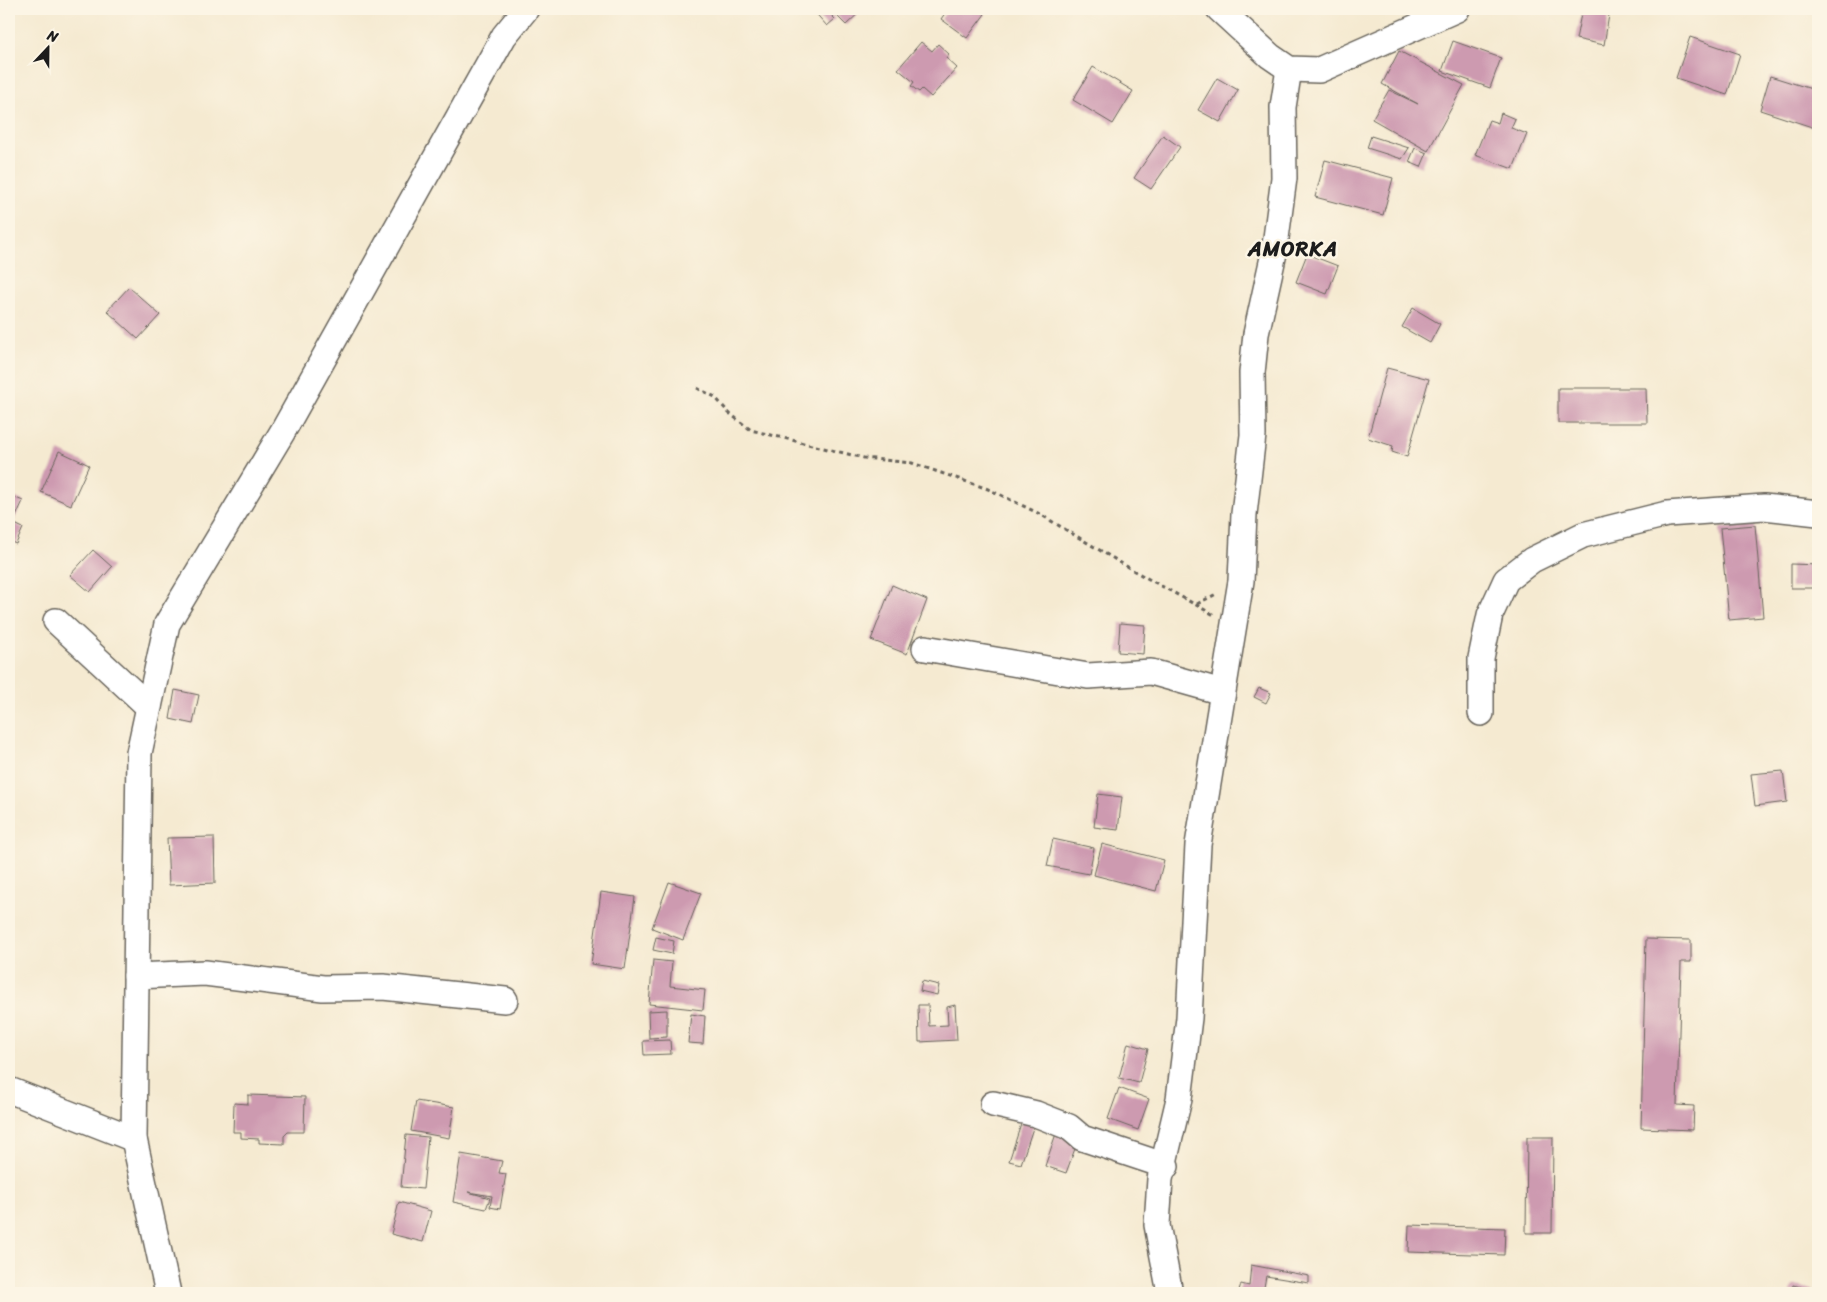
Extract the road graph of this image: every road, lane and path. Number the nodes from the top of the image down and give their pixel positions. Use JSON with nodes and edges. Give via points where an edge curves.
{"nodes":[{"id":1,"x":526,"y":9,"type":"edge"},
{"id":2,"x":1218,"y":9,"type":"edge"},
{"id":3,"x":1457,"y":9,"type":"edge"},
{"id":4,"x":1289,"y":69,"type":"junction"},
{"id":5,"x":697,"y":388,"type":"dead end"},
{"id":6,"x":1818,"y":513,"type":"edge"},
{"id":7,"x":56,"y":621,"type":"dead end"},
{"id":8,"x":1232,"y":627,"type":"junction"},
{"id":9,"x":925,"y":648,"type":"dead end"},
{"id":10,"x":1222,"y":692,"type":"junction"},
{"id":11,"x":149,"y":707,"type":"junction"},
{"id":12,"x":1481,"y":713,"type":"dead end"},
{"id":13,"x":136,"y":976,"type":"junction"},
{"id":14,"x":505,"y":1000,"type":"dead end"},
{"id":15,"x":9,"y":1090,"type":"edge"},
{"id":16,"x":993,"y":1104,"type":"dead end"},
{"id":17,"x":134,"y":1139,"type":"junction"},
{"id":18,"x":1165,"y":1165,"type":"junction"},
{"id":19,"x":168,"y":1293,"type":"edge"},
{"id":20,"x":1170,"y":1293,"type":"edge"}],
"edges":[{"from":1,"to":11,"type":"street","via":[[504,36],[283,432],[167,624]]},
{"from":2,"to":4,"type":"street"},
{"from":3,"to":4,"type":"street","via":[[1319,70]]},
{"from":4,"to":8,"type":"street","via":[[1283,107],[1284,178],[1274,254],[1256,334],[1252,373],[1253,436],[1240,581]]},
{"from":5,"to":8,"type":"path","via":[[715,397],[729,414],[751,430],[766,436],[864,458],[912,463],[988,489],[1038,513]]},
{"from":6,"to":12,"type":"street","via":[[1764,507],[1667,514],[1583,535],[1532,560],[1506,580],[1490,615],[1481,658]]},
{"from":7,"to":11,"type":"street"},
{"from":8,"to":10,"type":"street"},
{"from":9,"to":10,"type":"street","via":[[1088,676],[1151,672]]},
{"from":10,"to":18,"type":"street","via":[[1198,845],[1189,1018],[1179,1099]]},
{"from":11,"to":13,"type":"street","via":[[139,753]]},
{"from":13,"to":14,"type":"street","via":[[205,973],[323,988],[383,987]]},
{"from":13,"to":17,"type":"street"},
{"from":15,"to":17,"type":"street"},
{"from":16,"to":18,"type":"street","via":[[1036,1114],[1069,1127],[1082,1138]]},
{"from":17,"to":19,"type":"street"},
{"from":18,"to":20,"type":"street","via":[[1160,1179],[1157,1224]]}]}
